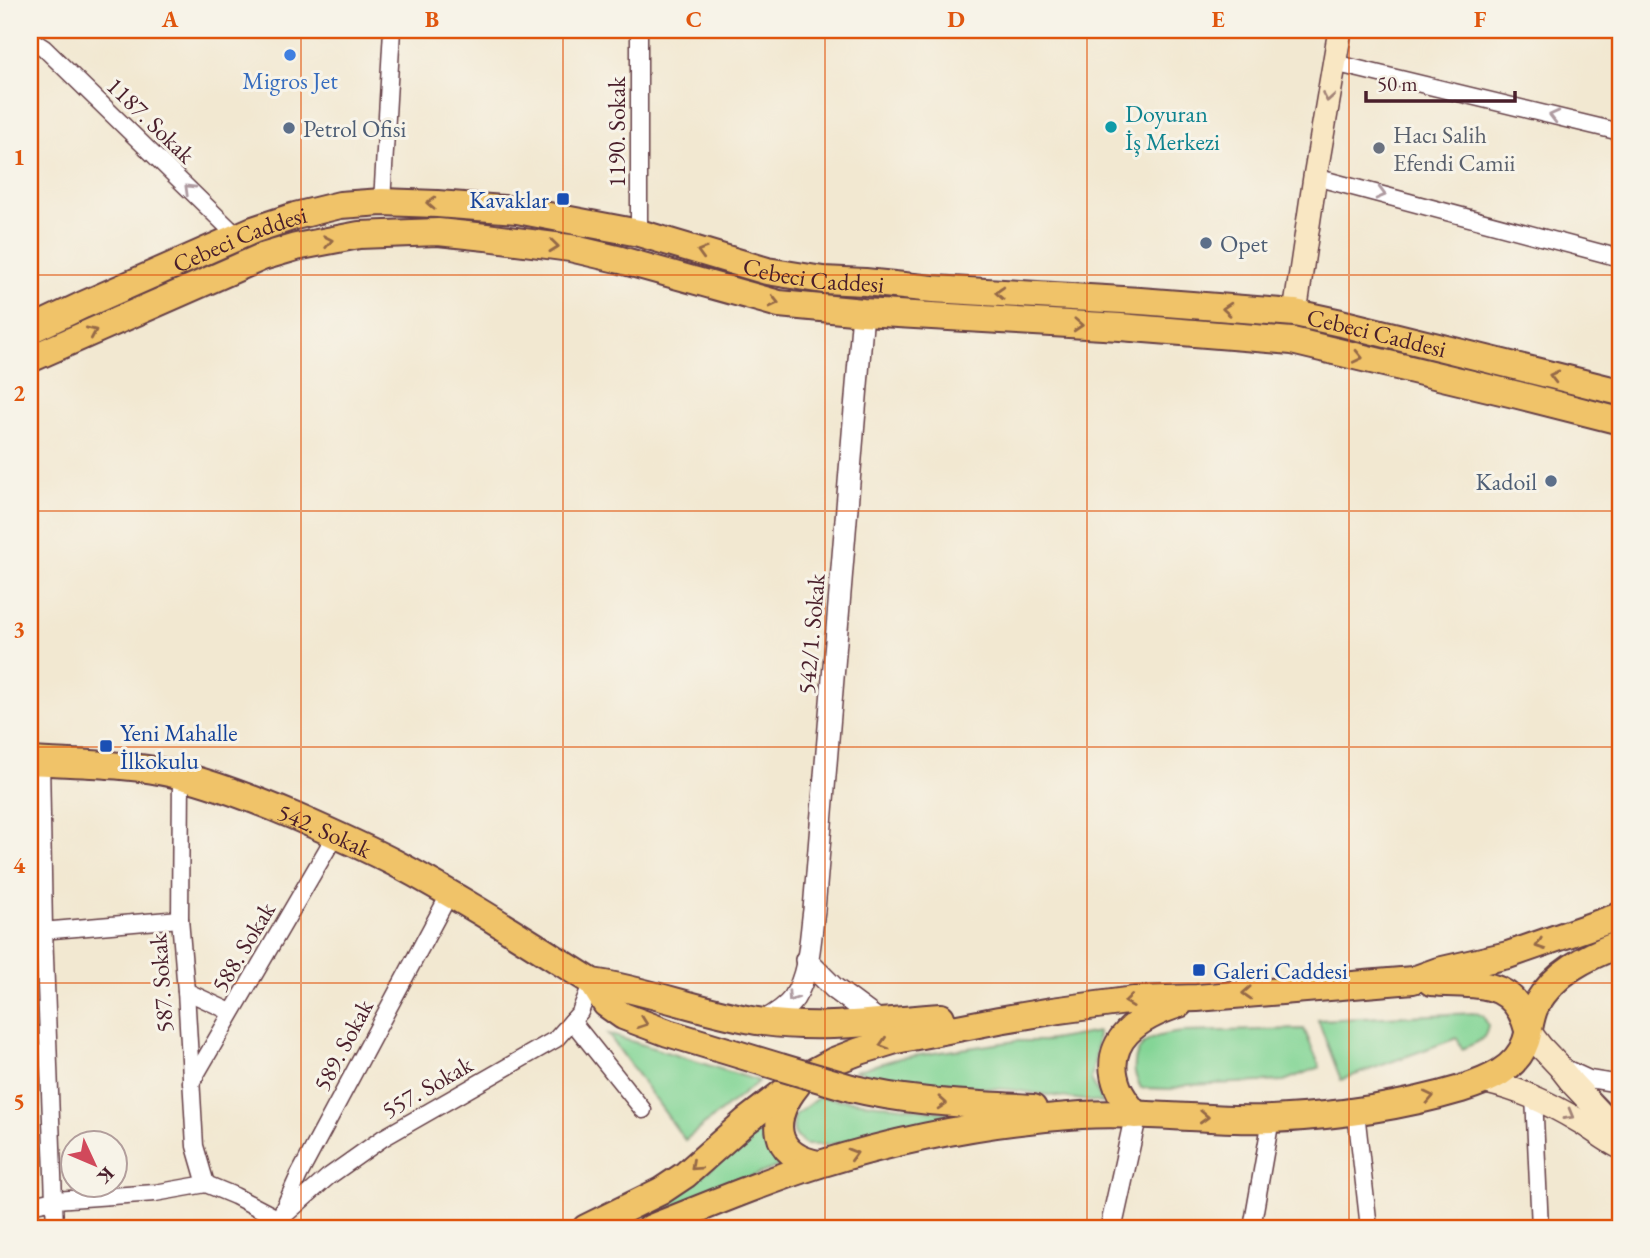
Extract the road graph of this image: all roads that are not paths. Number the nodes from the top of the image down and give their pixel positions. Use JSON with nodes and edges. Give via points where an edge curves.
{"nodes":[{"id":1,"x":392,"y":30,"type":"edge"},
{"id":2,"x":639,"y":30,"type":"edge"},
{"id":3,"x":1340,"y":30,"type":"edge"},
{"id":4,"x":30,"y":39,"type":"edge"},
{"id":5,"x":1334,"y":63,"type":"junction"},
{"id":6,"x":1620,"y":132,"type":"edge"},
{"id":7,"x":1315,"y":177,"type":"junction"},
{"id":8,"x":382,"y":202,"type":"junction"},
{"id":9,"x":246,"y":233,"type":"junction"},
{"id":10,"x":639,"y":233,"type":"junction"},
{"id":11,"x":262,"y":257,"type":"junction"},
{"id":12,"x":1620,"y":258,"type":"edge"},
{"id":13,"x":865,"y":282,"type":"junction"},
{"id":14,"x":863,"y":312,"type":"junction"},
{"id":15,"x":1295,"y":313,"type":"junction"},
{"id":16,"x":30,"y":330,"type":"edge"},
{"id":17,"x":1292,"y":341,"type":"junction"},
{"id":18,"x":30,"y":359,"type":"edge"},
{"id":19,"x":1620,"y":392,"type":"edge"},
{"id":20,"x":1620,"y":421,"type":"edge"},
{"id":21,"x":35,"y":761,"type":"edge"},
{"id":22,"x":181,"y":776,"type":"junction"},
{"id":23,"x":336,"y":834,"type":"junction"},
{"id":24,"x":450,"y":894,"type":"junction"},
{"id":25,"x":1620,"y":916,"type":"edge"},
{"id":26,"x":180,"y":919,"type":"junction"},
{"id":27,"x":37,"y":931,"type":"edge"},
{"id":28,"x":1620,"y":944,"type":"edge"},
{"id":29,"x":1607,"y":955,"type":"edge"},
{"id":30,"x":806,"y":960,"type":"junction"},
{"id":31,"x":1413,"y":980,"type":"junction"},
{"id":32,"x":592,"y":982,"type":"junction"},
{"id":33,"x":186,"y":991,"type":"junction"},
{"id":34,"x":1197,"y":998,"type":"junction"},
{"id":35,"x":231,"y":1012,"type":"junction"},
{"id":36,"x":999,"y":1020,"type":"junction"},
{"id":37,"x":572,"y":1021,"type":"junction"},
{"id":38,"x":763,"y":1022,"type":"junction"},
{"id":39,"x":880,"y":1022,"type":"junction"},
{"id":40,"x":1528,"y":1030,"type":"junction"},
{"id":41,"x":1559,"y":1066,"type":"junction"},
{"id":42,"x":791,"y":1072,"type":"junction"},
{"id":43,"x":1483,"y":1081,"type":"junction"},
{"id":44,"x":190,"y":1084,"type":"junction"},
{"id":45,"x":1620,"y":1084,"type":"edge"},
{"id":46,"x":1534,"y":1096,"type":"junction"},
{"id":47,"x":643,"y":1110,"type":"dead end"},
{"id":48,"x":1356,"y":1112,"type":"junction"},
{"id":49,"x":1081,"y":1115,"type":"junction"},
{"id":50,"x":1136,"y":1115,"type":"junction"},
{"id":51,"x":1271,"y":1119,"type":"junction"},
{"id":52,"x":1620,"y":1136,"type":"edge"},
{"id":53,"x":1620,"y":1147,"type":"edge"},
{"id":54,"x":818,"y":1164,"type":"junction"},
{"id":55,"x":206,"y":1184,"type":"junction"},
{"id":56,"x":55,"y":1200,"type":"junction"},
{"id":57,"x":30,"y":1205,"type":"edge"},
{"id":58,"x":277,"y":1224,"type":"edge"},
{"id":59,"x":55,"y":1228,"type":"edge"},
{"id":60,"x":586,"y":1228,"type":"edge"},
{"id":61,"x":651,"y":1228,"type":"edge"},
{"id":62,"x":1111,"y":1228,"type":"edge"},
{"id":63,"x":1252,"y":1228,"type":"edge"},
{"id":64,"x":1369,"y":1228,"type":"edge"},
{"id":65,"x":1541,"y":1228,"type":"edge"}],
"edges":[{"from":1,"to":8,"type":"street"},
{"from":2,"to":10,"type":"street","name":"1190. Sokak"},
{"from":3,"to":5,"type":"main road"},
{"from":9,"to":4,"type":"street","name":"1187. Sokak","one_way":true},
{"from":6,"to":5,"type":"street","one_way":true},
{"from":5,"to":7,"type":"main road","one_way":true},
{"from":7,"to":12,"type":"street","one_way":true},
{"from":7,"to":15,"type":"main road"},
{"from":8,"to":9,"type":"main road","name":"Cebeci Caddesi","via":[[340,205]]},
{"from":10,"to":8,"type":"main road","name":"Cebeci Caddesi","one_way":true,"via":[[517,210]]},
{"from":9,"to":11,"type":"main road"},
{"from":9,"to":16,"type":"main road","name":"Cebeci Caddesi"},
{"from":13,"to":10,"type":"main road","name":"Cebeci Caddesi","one_way":true,"via":[[767,271]]},
{"from":11,"to":14,"type":"main road","name":"Cebeci Caddesi","one_way":true,"via":[[359,235],[438,232],[570,248],[779,304]]},
{"from":18,"to":11,"type":"main road","name":"Cebeci Caddesi","one_way":true},
{"from":13,"to":14,"type":"main road"},
{"from":15,"to":13,"type":"main road","name":"Cebeci Caddesi","one_way":true},
{"from":14,"to":17,"type":"main road","name":"Cebeci Caddesi","one_way":true},
{"from":14,"to":30,"type":"street","name":"542/1. Sokak","via":[[814,910]]},
{"from":15,"to":17,"type":"main road"},
{"from":19,"to":15,"type":"main road","name":"Cebeci Caddesi","one_way":true},
{"from":17,"to":20,"type":"main road","name":"Cebeci Caddesi","one_way":true},
{"from":21,"to":22,"type":"main road","name":"542. Sokak","via":[[104,764]]},
{"from":21,"to":27,"type":"street"},
{"from":22,"to":23,"type":"main road","name":"542. Sokak"},
{"from":22,"to":26,"type":"street","name":"587. Sokak"},
{"from":23,"to":24,"type":"main road","name":"542. Sokak"},
{"from":23,"to":35,"type":"street","name":"588. Sokak"},
{"from":24,"to":32,"type":"main road","name":"542. Sokak"},
{"from":24,"to":58,"type":"street","name":"589. Sokak"},
{"from":25,"to":31,"type":"main road","one_way":true,"via":[[1508,955]]},
{"from":26,"to":27,"type":"street"},
{"from":26,"to":33,"type":"street","name":"587. Sokak"},
{"from":27,"to":56,"type":"street"},
{"from":28,"to":29,"type":"main road"},
{"from":29,"to":40,"type":"main road","via":[[1571,967],[1556,979],[1534,1007]]},
{"from":30,"to":38,"type":"street","name":"542/1. Sokak","one_way":true,"via":[[793,999]]},
{"from":30,"to":39,"type":"street"},
{"from":31,"to":34,"type":"main road","one_way":true},
{"from":31,"to":40,"type":"main road","via":[[1495,988],[1516,1004]]},
{"from":32,"to":37,"type":"street","name":"557. Sokak"},
{"from":32,"to":38,"type":"main road"},
{"from":32,"to":42,"type":"main road","one_way":true,"via":[[606,1004],[623,1016]]},
{"from":33,"to":35,"type":"street"},
{"from":33,"to":44,"type":"street","name":"587. Sokak"},
{"from":34,"to":36,"type":"main road","one_way":true,"via":[[1134,1000]]},
{"from":34,"to":50,"type":"main road","via":[[1134,1024],[1114,1052],[1117,1087]]},
{"from":35,"to":44,"type":"street","name":"588. Sokak"},
{"from":36,"to":39,"type":"main road","via":[[946,1017]]},
{"from":36,"to":42,"type":"main road","one_way":true,"via":[[884,1044]]},
{"from":37,"to":47,"type":"street"},
{"from":37,"to":58,"type":"street","name":"557. Sokak","via":[[556,1039],[383,1138],[327,1177]]},
{"from":38,"to":39,"type":"main road","via":[[817,1026]]},
{"from":40,"to":41,"type":"main road"},
{"from":40,"to":43,"type":"main road","via":[[1516,1059]]},
{"from":41,"to":45,"type":"street","via":[[1589,1079]]},
{"from":41,"to":52,"type":"main road"},
{"from":42,"to":49,"type":"main road","one_way":true,"bridge":true,"via":[[894,1098]]},
{"from":42,"to":54,"type":"main road","via":[[781,1138],[795,1157]]},
{"from":42,"to":60,"type":"main road","one_way":true,"via":[[746,1121],[685,1175]]},
{"from":43,"to":46,"type":"main road"},
{"from":48,"to":43,"type":"main road","one_way":true},
{"from":44,"to":55,"type":"street","name":"587. Sokak","via":[[195,1146]]},
{"from":46,"to":53,"type":"main road","one_way":true},
{"from":46,"to":65,"type":"street"},
{"from":48,"to":51,"type":"main road"},
{"from":48,"to":64,"type":"street"},
{"from":49,"to":50,"type":"main road"},
{"from":54,"to":49,"type":"main road","one_way":true,"via":[[884,1145],[964,1130]]},
{"from":50,"to":51,"type":"main road","one_way":true},
{"from":50,"to":62,"type":"street"},
{"from":51,"to":63,"type":"street"},
{"from":54,"to":61,"type":"main road"},
{"from":55,"to":56,"type":"street"},
{"from":55,"to":58,"type":"street","via":[[235,1196]]},
{"from":56,"to":57,"type":"street"},
{"from":56,"to":59,"type":"street"}]}
